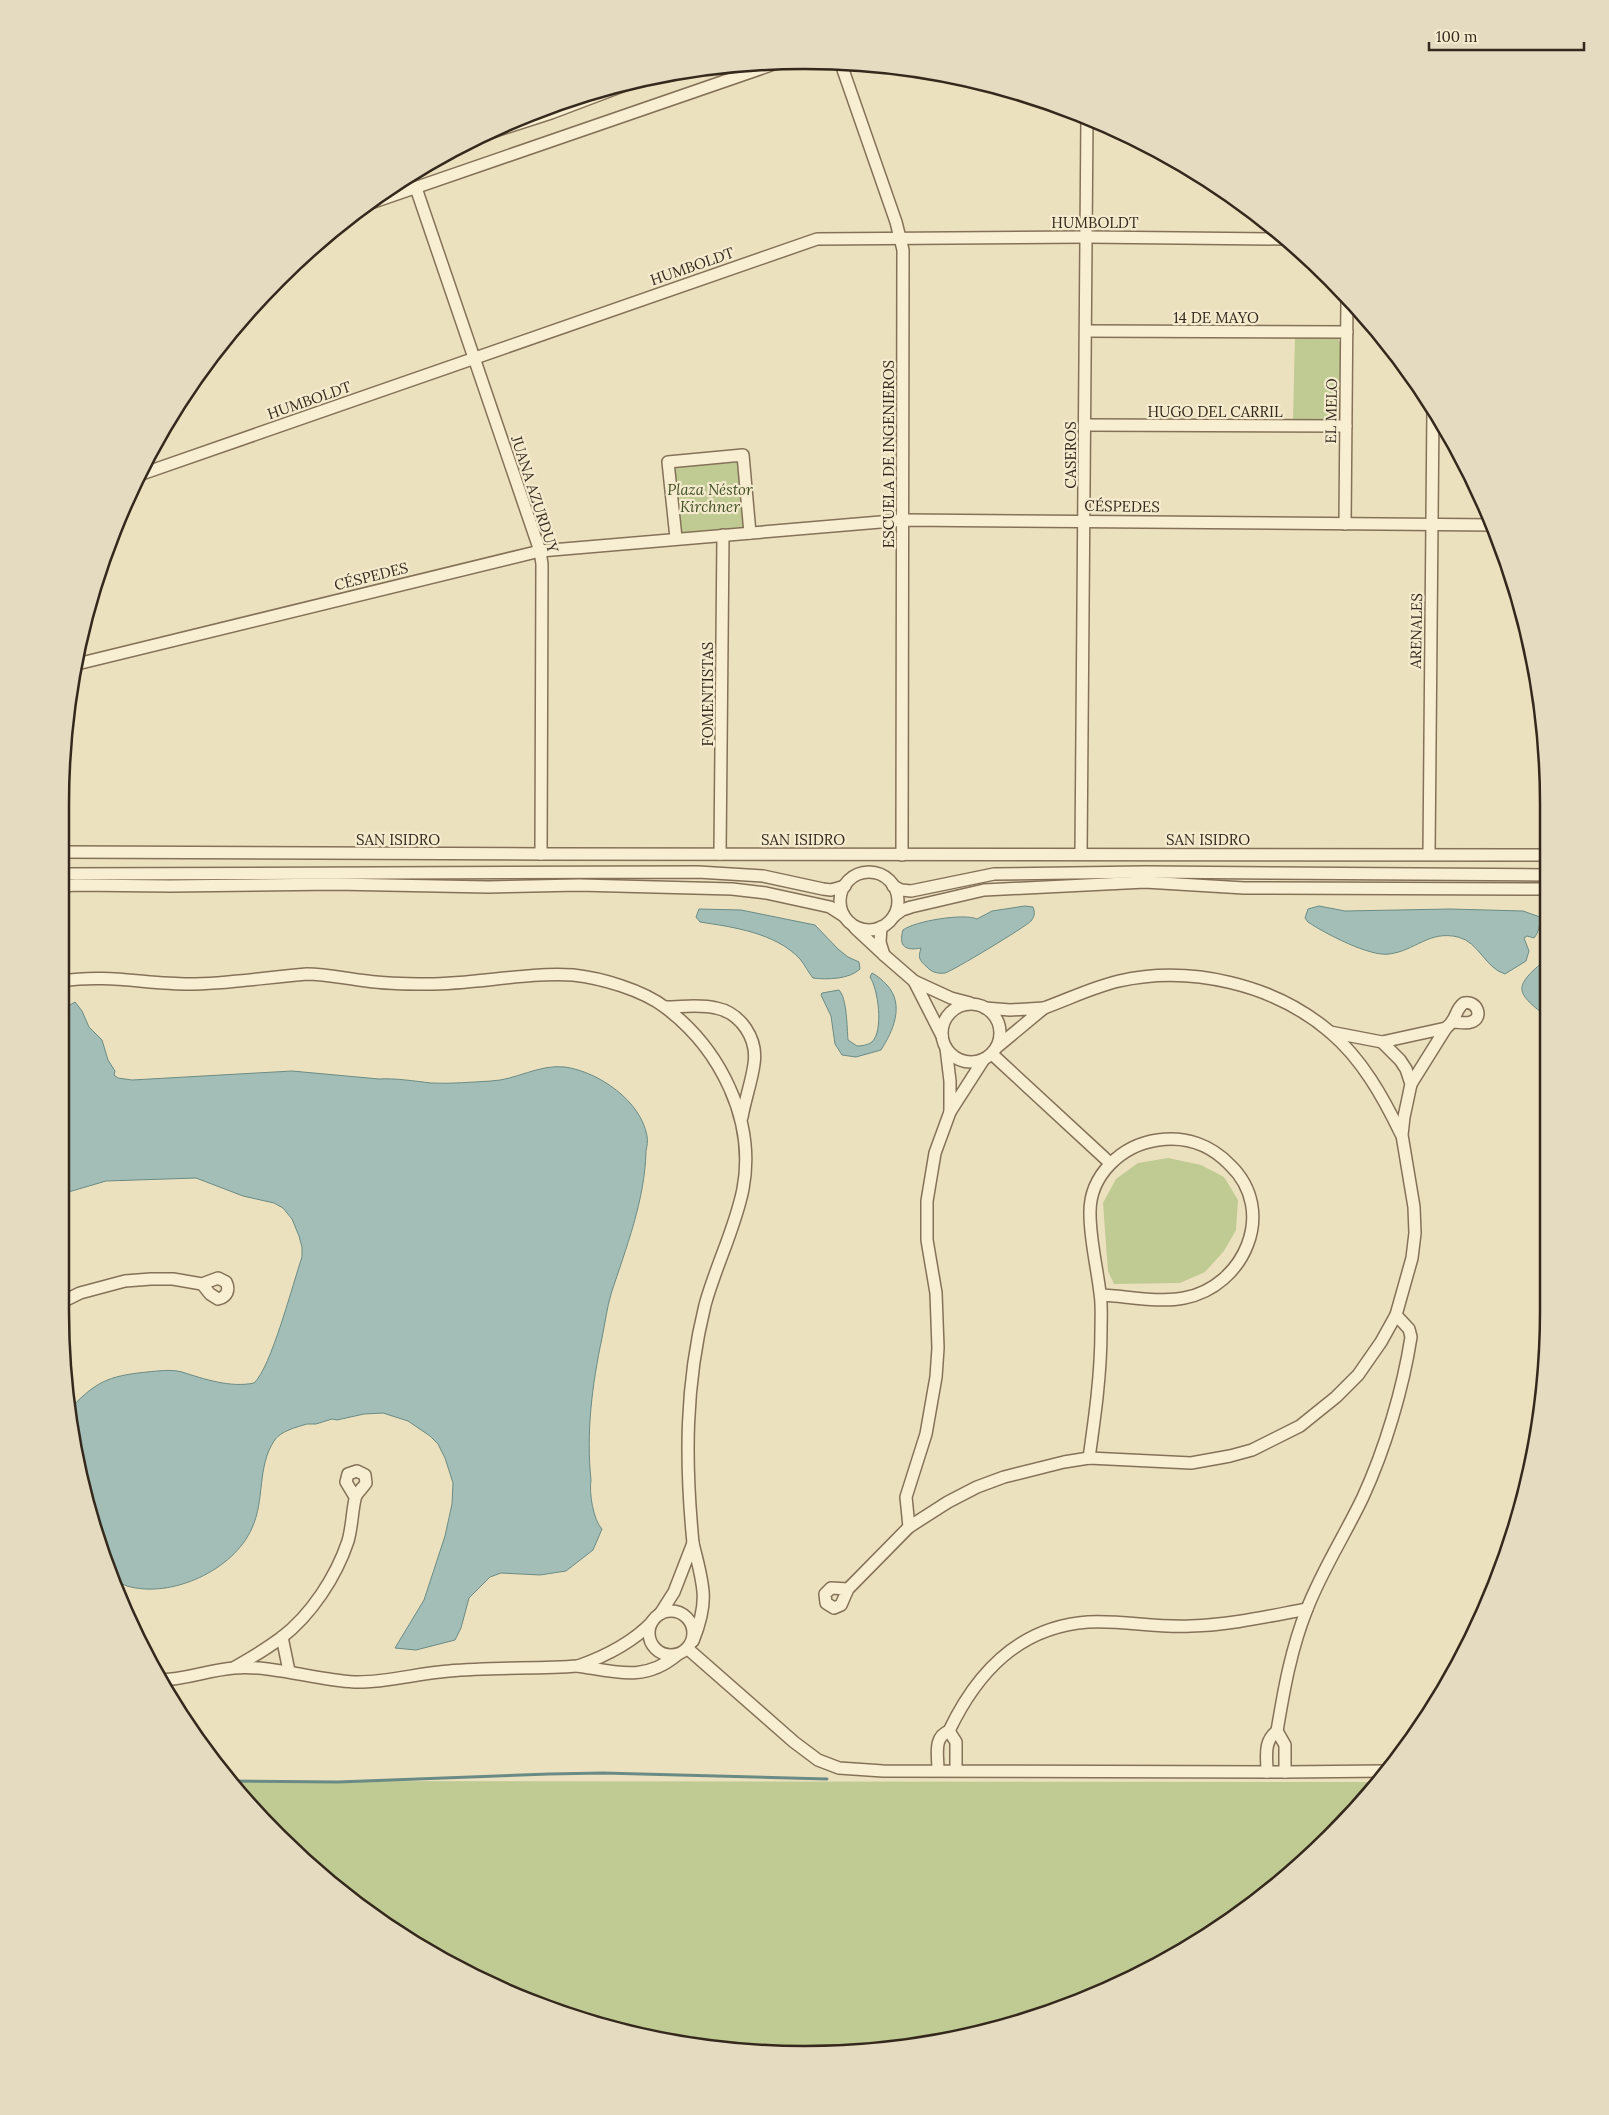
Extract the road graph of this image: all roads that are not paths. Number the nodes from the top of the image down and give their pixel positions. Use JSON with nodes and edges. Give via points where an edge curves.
{"nodes":[{"id":1,"x":757,"y":70,"type":"edge"},
{"id":2,"x":843,"y":70,"type":"edge"},
{"id":3,"x":1087,"y":125,"type":"edge"},
{"id":4,"x":416,"y":188,"type":"junction"},
{"id":5,"x":392,"y":196,"type":"edge"},
{"id":6,"x":901,"y":237,"type":"junction"},
{"id":7,"x":1087,"y":237,"type":"junction"},
{"id":8,"x":1275,"y":239,"type":"edge"},
{"id":9,"x":1347,"y":307,"type":"edge"},
{"id":10,"x":1086,"y":331,"type":"junction"},
{"id":11,"x":1347,"y":332,"type":"junction"},
{"id":12,"x":474,"y":358,"type":"junction"},
{"id":13,"x":1433,"y":423,"type":"edge"},
{"id":14,"x":1085,"y":425,"type":"junction"},
{"id":15,"x":1346,"y":426,"type":"junction"},
{"id":16,"x":149,"y":471,"type":"edge"},
{"id":17,"x":904,"y":520,"type":"junction"},
{"id":18,"x":1084,"y":520,"type":"junction"},
{"id":19,"x":1345,"y":524,"type":"junction"},
{"id":20,"x":1432,"y":524,"type":"junction"},
{"id":21,"x":1485,"y":525,"type":"edge"},
{"id":22,"x":750,"y":532,"type":"junction"},
{"id":23,"x":723,"y":534,"type":"junction"},
{"id":24,"x":676,"y":538,"type":"junction"},
{"id":25,"x":540,"y":551,"type":"junction"},
{"id":26,"x":83,"y":663,"type":"edge"},
{"id":27,"x":69,"y":852,"type":"edge"},
{"id":28,"x":541,"y":854,"type":"junction"},
{"id":29,"x":720,"y":854,"type":"junction"},
{"id":30,"x":1081,"y":854,"type":"junction"},
{"id":31,"x":1429,"y":854,"type":"junction"},
{"id":32,"x":902,"y":855,"type":"junction"},
{"id":33,"x":1540,"y":855,"type":"edge"},
{"id":34,"x":312,"y":872,"type":"junction"},
{"id":35,"x":552,"y":873,"type":"junction"},
{"id":36,"x":1540,"y":875,"type":"edge"},
{"id":37,"x":69,"y":877,"type":"edge"},
{"id":38,"x":1168,"y":877,"type":"junction"},
{"id":39,"x":75,"y":879,"type":"junction"},
{"id":40,"x":69,"y":882,"type":"edge"},
{"id":41,"x":312,"y":885,"type":"junction"},
{"id":42,"x":552,"y":886,"type":"junction"},
{"id":43,"x":845,"y":886,"type":"junction"},
{"id":44,"x":893,"y":886,"type":"junction"},
{"id":45,"x":1540,"y":888,"type":"edge"},
{"id":46,"x":894,"y":916,"type":"junction"},
{"id":47,"x":847,"y":919,"type":"junction"},
{"id":48,"x":882,"y":927,"type":"junction"},
{"id":49,"x":884,"y":955,"type":"junction"},
{"id":50,"x":69,"y":981,"type":"edge"},
{"id":51,"x":914,"y":981,"type":"junction"},
{"id":52,"x":979,"y":1006,"type":"junction"},
{"id":53,"x":666,"y":1007,"type":"junction"},
{"id":54,"x":1044,"y":1008,"type":"junction"},
{"id":55,"x":1330,"y":1032,"type":"junction"},
{"id":56,"x":1382,"y":1042,"type":"junction"},
{"id":57,"x":944,"y":1043,"type":"junction"},
{"id":58,"x":990,"y":1054,"type":"junction"},
{"id":59,"x":1411,"y":1084,"type":"junction"},
{"id":60,"x":950,"y":1112,"type":"junction"},
{"id":61,"x":742,"y":1117,"type":"junction"},
{"id":62,"x":1402,"y":1135,"type":"junction"},
{"id":63,"x":1110,"y":1163,"type":"junction"},
{"id":64,"x":202,"y":1284,"type":"dead end"},
{"id":65,"x":1100,"y":1295,"type":"junction"},
{"id":66,"x":69,"y":1299,"type":"edge"},
{"id":67,"x":1396,"y":1315,"type":"junction"},
{"id":68,"x":1089,"y":1458,"type":"junction"},
{"id":69,"x":355,"y":1497,"type":"dead end"},
{"id":70,"x":909,"y":1526,"type":"junction"},
{"id":71,"x":693,"y":1543,"type":"junction"},
{"id":72,"x":848,"y":1589,"type":"dead end"},
{"id":73,"x":1307,"y":1609,"type":"junction"},
{"id":74,"x":656,"y":1618,"type":"junction"},
{"id":75,"x":282,"y":1637,"type":"junction"},
{"id":76,"x":690,"y":1645,"type":"junction"},
{"id":77,"x":677,"y":1655,"type":"junction"},
{"id":78,"x":578,"y":1666,"type":"junction"},
{"id":79,"x":233,"y":1668,"type":"junction"},
{"id":80,"x":289,"y":1671,"type":"junction"},
{"id":81,"x":168,"y":1679,"type":"edge"},
{"id":82,"x":949,"y":1731,"type":"junction"},
{"id":83,"x":1277,"y":1731,"type":"junction"},
{"id":84,"x":956,"y":1750,"type":"junction"},
{"id":85,"x":938,"y":1751,"type":"junction"},
{"id":86,"x":1284,"y":1752,"type":"junction"},
{"id":87,"x":1267,"y":1754,"type":"junction"},
{"id":88,"x":938,"y":1770,"type":"junction"},
{"id":89,"x":956,"y":1770,"type":"junction"},
{"id":90,"x":1378,"y":1771,"type":"edge"},
{"id":91,"x":1267,"y":1772,"type":"junction"},
{"id":92,"x":1285,"y":1772,"type":"junction"}],
"edges":[{"from":1,"to":4,"type":"street"},
{"from":2,"to":6,"type":"street","name":"ESCUELA DE INGENIEROS"},
{"from":3,"to":7,"type":"street","name":"CASEROS"},
{"from":4,"to":5,"type":"street"},
{"from":4,"to":12,"type":"street","name":"JUANA AZURDUY"},
{"from":6,"to":7,"type":"street","name":"HUMBOLDT"},
{"from":6,"to":12,"type":"street","name":"HUMBOLDT","via":[[828,238],[803,242]]},
{"from":6,"to":17,"type":"street","name":"ESCUELA DE INGENIEROS"},
{"from":7,"to":8,"type":"street","name":"HUMBOLDT"},
{"from":7,"to":10,"type":"street","name":"CASEROS"},
{"from":9,"to":11,"type":"street","name":"EL MELO"},
{"from":10,"to":11,"type":"street","name":"14 DE MAYO"},
{"from":10,"to":14,"type":"street","name":"CASEROS"},
{"from":11,"to":15,"type":"street","name":"EL MELO"},
{"from":12,"to":16,"type":"street","name":"HUMBOLDT"},
{"from":12,"to":25,"type":"street","name":"JUANA AZURDUY"},
{"from":13,"to":20,"type":"street","name":"ARENALES"},
{"from":14,"to":15,"type":"street","name":"HUGO DEL CARRIL"},
{"from":14,"to":18,"type":"street","name":"CASEROS"},
{"from":15,"to":19,"type":"street","name":"EL MELO"},
{"from":17,"to":18,"type":"street","name":"CÉSPEDES"},
{"from":17,"to":22,"type":"street","name":"CÉSPEDES"},
{"from":17,"to":32,"type":"street","name":"ESCUELA DE INGENIEROS"},
{"from":18,"to":19,"type":"street","name":"CÉSPEDES"},
{"from":18,"to":30,"type":"street","name":"CASEROS"},
{"from":19,"to":20,"type":"street","name":"CÉSPEDES"},
{"from":20,"to":21,"type":"street","name":"CÉSPEDES"},
{"from":20,"to":31,"type":"street","name":"ARENALES"},
{"from":22,"to":23,"type":"street","name":"CÉSPEDES"},
{"from":22,"to":24,"type":"street","via":[[743,455],[668,462]]},
{"from":23,"to":24,"type":"street","name":"CÉSPEDES"},
{"from":23,"to":29,"type":"street","name":"FOMENTISTAS"},
{"from":24,"to":25,"type":"street","name":"CÉSPEDES"},
{"from":25,"to":26,"type":"street","name":"CÉSPEDES"},
{"from":25,"to":28,"type":"street","name":"JUANA AZURDUY"},
{"from":27,"to":28,"type":"street","name":"SAN ISIDRO"},
{"from":28,"to":29,"type":"street","name":"SAN ISIDRO"},
{"from":29,"to":32,"type":"street","name":"SAN ISIDRO"},
{"from":30,"to":31,"type":"street","name":"SAN ISIDRO"},
{"from":30,"to":32,"type":"street","name":"SAN ISIDRO"},
{"from":31,"to":33,"type":"street","name":"SAN ISIDRO"},
{"from":34,"to":35,"type":"street"},
{"from":34,"to":39,"type":"street"},
{"from":34,"to":41,"type":"street"},
{"from":35,"to":42,"type":"street"},
{"from":35,"to":43,"type":"street","via":[[698,872],[763,876],[831,890]]},
{"from":36,"to":38,"type":"street"},
{"from":37,"to":39,"type":"street"},
{"from":38,"to":44,"type":"street","via":[[994,874],[911,890]]},
{"from":38,"to":45,"type":"street","via":[[1244,888]]},
{"from":38,"to":46,"type":"street","via":[[984,890],[911,907]]},
{"from":39,"to":40,"type":"street"},
{"from":39,"to":41,"type":"street","via":[[170,886]]},
{"from":41,"to":42,"type":"street"},
{"from":42,"to":47,"type":"street","via":[[732,889],[830,907]]},
{"from":43,"to":44,"type":"street","via":[[856,876],[872,873],[882,876]]},
{"from":43,"to":47,"type":"street","via":[[840,900]]},
{"from":44,"to":46,"type":"street","via":[[898,901]]},
{"from":46,"to":48,"type":"street"},
{"from":47,"to":48,"type":"street","via":[[865,930]]},
{"from":47,"to":49,"type":"street"},
{"from":48,"to":49,"type":"street","via":[[880,942]]},
{"from":49,"to":51,"type":"street"},
{"from":50,"to":53,"type":"street","via":[[91,978],[204,984],[314,974],[396,984],[456,984],[553,974],[600,980]]},
{"from":51,"to":52,"type":"street","via":[[951,998]]},
{"from":51,"to":57,"type":"street"},
{"from":52,"to":54,"type":"street","via":[[1010,1010]]},
{"from":52,"to":57,"type":"street","via":[[958,1007],[950,1014],[944,1023]]},
{"from":52,"to":58,"type":"street","via":[[993,1014],[998,1023],[1000,1033]]},
{"from":53,"to":61,"type":"street","via":[[707,1049]]},
{"from":53,"to":61,"type":"street","via":[[716,1007],[737,1017],[746,1029],[752,1040],[754,1064]]},
{"from":54,"to":55,"type":"street","via":[[1119,981],[1186,976],[1232,983],[1266,994]]},
{"from":54,"to":58,"type":"street"},
{"from":55,"to":56,"type":"street"},
{"from":55,"to":62,"type":"street","via":[[1372,1080]]},
{"from":56,"to":59,"type":"street","via":[[1400,1060]]},
{"from":56,"to":59,"type":"street","via":[[1450,1025]]},
{"from":57,"to":58,"type":"street","via":[[953,1056],[962,1061],[973,1062]]},
{"from":57,"to":60,"type":"street","via":[[950,1081]]},
{"from":58,"to":60,"type":"street"},
{"from":58,"to":63,"type":"street"},
{"from":59,"to":62,"type":"street"},
{"from":60,"to":70,"type":"street","via":[[935,1154],[927,1201],[927,1240],[936,1292],[938,1348],[926,1434],[906,1497]]},
{"from":61,"to":71,"type":"street","via":[[744,1186],[706,1303],[692,1374],[687,1440]]},
{"from":62,"to":67,"type":"street","via":[[1414,1233],[1412,1258]]},
{"from":63,"to":65,"type":"street","via":[[1097,1185],[1090,1212]]},
{"from":63,"to":65,"type":"street","via":[[1131,1148],[1155,1140],[1179,1139],[1203,1145],[1226,1160],[1241,1178],[1251,1202],[1252,1228],[1250,1242],[1236,1267],[1206,1291],[1183,1298]]},
{"from":64,"to":66,"type":"street","via":[[173,1279],[125,1281]]},
{"from":65,"to":68,"type":"street","via":[[1100,1376]]},
{"from":67,"to":68,"type":"street","via":[[1381,1342],[1341,1392],[1318,1413],[1277,1439],[1230,1456],[1191,1463]]},
{"from":67,"to":73,"type":"street","via":[[1411,1336],[1389,1428],[1364,1494]]},
{"from":68,"to":70,"type":"street","via":[[1004,1477],[948,1502]]},
{"from":69,"to":75,"type":"street","via":[[347,1542],[329,1582]]},
{"from":70,"to":72,"type":"street"},
{"from":71,"to":74,"type":"street","via":[[674,1592]]},
{"from":71,"to":76,"type":"street","via":[[704,1602],[702,1617]]},
{"from":73,"to":82,"type":"street","via":[[1219,1624],[1088,1622],[1056,1628],[1025,1641],[987,1670],[967,1697]]},
{"from":73,"to":83,"type":"street","via":[[1290,1661]]},
{"from":74,"to":76,"type":"street","via":[[676,1612],[687,1618],[693,1628]]},
{"from":74,"to":77,"type":"street","via":[[649,1633],[652,1645],[661,1653]]},
{"from":74,"to":78,"type":"street","via":[[618,1648]]},
{"from":75,"to":79,"type":"street"},
{"from":75,"to":80,"type":"street"},
{"from":76,"to":77,"type":"street"},
{"from":76,"to":88,"type":"street","via":[[794,1742],[818,1760],[839,1768]]},
{"from":77,"to":78,"type":"street","via":[[652,1671],[633,1673]]},
{"from":78,"to":80,"type":"street","via":[[498,1667],[356,1682]]},
{"from":79,"to":80,"type":"street"},
{"from":79,"to":81,"type":"street"},
{"from":82,"to":84,"type":"street","via":[[954,1736]]},
{"from":82,"to":85,"type":"street","via":[[940,1736]]},
{"from":83,"to":86,"type":"street","via":[[1285,1745]]},
{"from":83,"to":87,"type":"street","via":[[1266,1743]]},
{"from":84,"to":85,"type":"street","via":[[947,1756]]},
{"from":84,"to":89,"type":"street"},
{"from":85,"to":88,"type":"street"},
{"from":86,"to":87,"type":"street","via":[[1275,1758]]},
{"from":86,"to":92,"type":"street"},
{"from":87,"to":91,"type":"street"},
{"from":88,"to":89,"type":"street"},
{"from":89,"to":91,"type":"street"},
{"from":90,"to":92,"type":"street"},
{"from":91,"to":92,"type":"street"}]}
